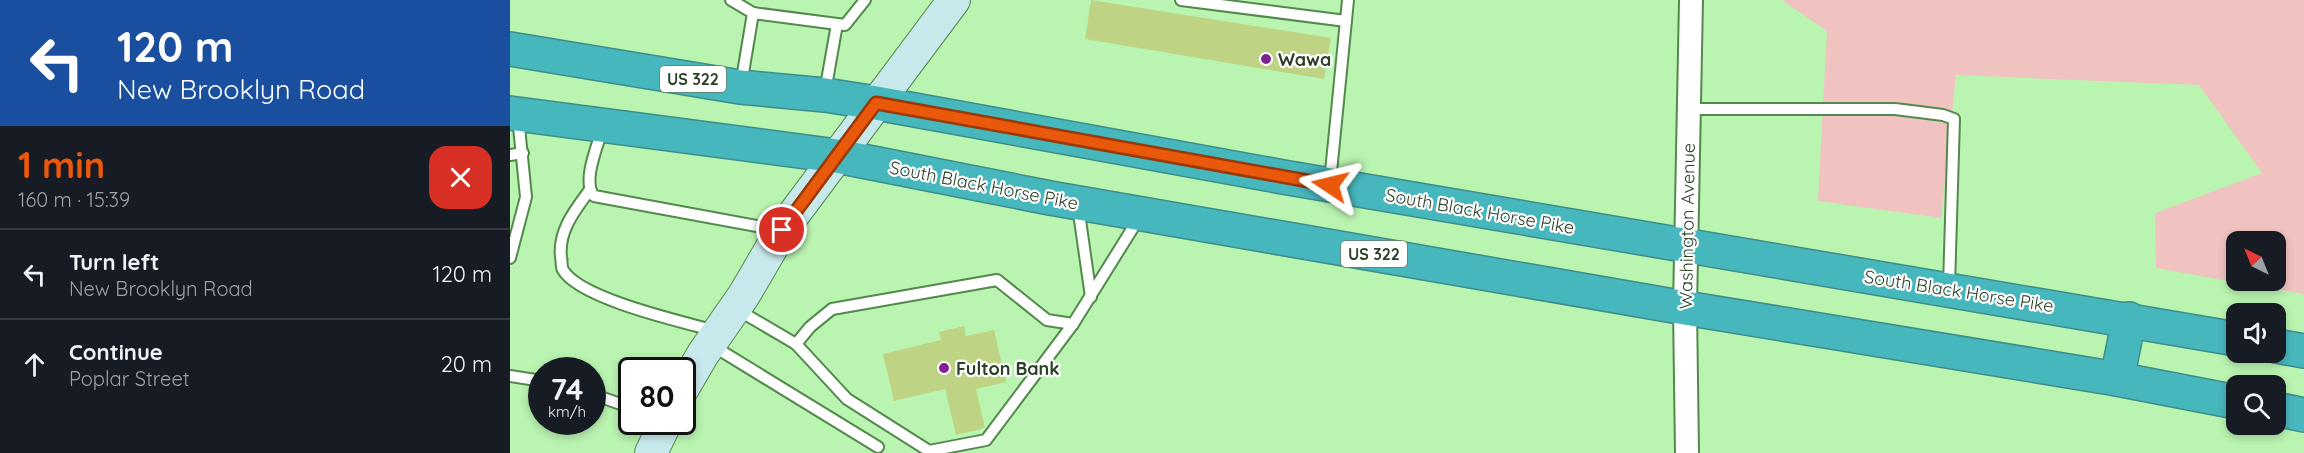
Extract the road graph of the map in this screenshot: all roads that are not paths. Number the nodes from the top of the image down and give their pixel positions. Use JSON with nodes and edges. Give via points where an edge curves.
{"nodes":[{"id":1,"x":731,"y":0,"type":"edge"},
{"id":2,"x":865,"y":0,"type":"edge"},
{"id":3,"x":954,"y":0,"type":"edge"},
{"id":4,"x":1181,"y":0,"type":"edge"},
{"id":5,"x":1348,"y":0,"type":"edge"},
{"id":6,"x":1691,"y":0,"type":"edge"},
{"id":7,"x":753,"y":13,"type":"junction"},
{"id":8,"x":1346,"y":21,"type":"junction"},
{"id":9,"x":837,"y":24,"type":"junction"},
{"id":10,"x":510,"y":49,"type":"edge"},
{"id":11,"x":740,"y":87,"type":"junction"},
{"id":12,"x":825,"y":95,"type":"junction"},
{"id":13,"x":876,"y":103,"type":"junction"},
{"id":14,"x":1689,"y":109,"type":"junction"},
{"id":15,"x":514,"y":114,"type":"edge"},
{"id":16,"x":602,"y":127,"type":"junction"},
{"id":17,"x":523,"y":153,"type":"junction"},
{"id":18,"x":510,"y":155,"type":"edge"},
{"id":19,"x":837,"y":156,"type":"junction"},
{"id":20,"x":1330,"y":185,"type":"junction"},
{"id":21,"x":590,"y":191,"type":"junction"},
{"id":22,"x":1078,"y":203,"type":"junction"},
{"id":23,"x":1141,"y":214,"type":"junction"},
{"id":24,"x":782,"y":230,"type":"junction"},
{"id":25,"x":1687,"y":246,"type":"junction"},
{"id":26,"x":510,"y":258,"type":"edge"},
{"id":27,"x":1949,"y":289,"type":"junction"},
{"id":28,"x":1090,"y":297,"type":"junction"},
{"id":29,"x":1686,"y":308,"type":"junction"},
{"id":30,"x":2129,"y":319,"type":"junction"},
{"id":31,"x":1073,"y":324,"type":"junction"},
{"id":32,"x":721,"y":328,"type":"junction"},
{"id":33,"x":2226,"y":337,"type":"edge"},
{"id":34,"x":796,"y":344,"type":"junction"},
{"id":35,"x":2286,"y":348,"type":"edge"},
{"id":36,"x":2304,"y":351,"type":"edge"},
{"id":37,"x":696,"y":368,"type":"edge"},
{"id":38,"x":510,"y":375,"type":"edge"},
{"id":39,"x":528,"y":378,"type":"edge"},
{"id":40,"x":2117,"y":379,"type":"junction"},
{"id":41,"x":2226,"y":400,"type":"edge"},
{"id":42,"x":2286,"y":411,"type":"edge"},
{"id":43,"x":2304,"y":415,"type":"edge"},
{"id":44,"x":660,"y":435,"type":"edge"},
{"id":45,"x":878,"y":447,"type":"dead end"},
{"id":46,"x":651,"y":453,"type":"edge"},
{"id":47,"x":1688,"y":453,"type":"edge"}],
"edges":[{"from":1,"to":7,"type":"lane"},
{"from":2,"to":9,"type":"lane","via":[[845,25]]},
{"from":3,"to":13,"type":"main road"},
{"from":4,"to":8,"type":"lane"},
{"from":5,"to":8,"type":"lane"},
{"from":6,"to":14,"type":"street","name":"Washington Avenue"},
{"from":7,"to":9,"type":"lane"},
{"from":7,"to":11,"type":"lane"},
{"from":8,"to":20,"type":"lane"},
{"from":9,"to":12,"type":"lane"},
{"from":10,"to":11,"type":"highway","name":"South Black Horse Pike","number":"US 322"},
{"from":11,"to":12,"type":"highway","name":"South Black Horse Pike","number":"US 322"},
{"from":12,"to":13,"type":"highway","name":"South Black Horse Pike","number":"US 322"},
{"from":13,"to":19,"type":"main road"},
{"from":13,"to":20,"type":"highway","name":"South Black Horse Pike","number":"US 322"},
{"from":14,"to":25,"type":"street","name":"Washington Avenue"},
{"from":14,"to":27,"type":"lane","via":[[1895,109],[1954,119]]},
{"from":15,"to":16,"type":"highway","name":"South Black Horse Pike","number":"US 322"},
{"from":15,"to":17,"type":"lane"},
{"from":16,"to":19,"type":"highway","name":"South Black Horse Pike","number":"US 322"},
{"from":16,"to":21,"type":"lane","via":[[588,182]]},
{"from":17,"to":18,"type":"lane"},
{"from":17,"to":26,"type":"lane","via":[[526,197]]},
{"from":19,"to":22,"type":"highway","name":"South Black Horse Pike","number":"US 322"},
{"from":19,"to":24,"type":"main road"},
{"from":20,"to":25,"type":"highway","name":"South Black Horse Pike","number":"US 322"},
{"from":21,"to":24,"type":"lane","via":[[594,196]]},
{"from":21,"to":32,"type":"lane","via":[[569,218],[560,246],[563,270],[579,284],[615,302]]},
{"from":22,"to":23,"type":"highway","name":"South Black Horse Pike","number":"US 322"},
{"from":22,"to":28,"type":"lane"},
{"from":23,"to":28,"type":"lane"},
{"from":23,"to":29,"type":"highway","name":"South Black Horse Pike","number":"US 322"},
{"from":24,"to":32,"type":"main road"},
{"from":25,"to":27,"type":"highway","name":"South Black Horse Pike","number":"US 322"},
{"from":25,"to":29,"type":"street","name":"Washington Avenue"},
{"from":27,"to":30,"type":"highway","name":"South Black Horse Pike","number":"US 322"},
{"from":28,"to":31,"type":"lane"},
{"from":29,"to":40,"type":"highway","name":"South Black Horse Pike","number":"US 322"},
{"from":29,"to":47,"type":"street","name":"Washington Avenue"},
{"from":30,"to":33,"type":"highway","name":"South Black Horse Pike","number":"US 322"},
{"from":30,"to":40,"type":"highway"},
{"from":31,"to":34,"type":"lane","via":[[1047,320],[997,280],[832,309]]},
{"from":31,"to":34,"type":"lane","via":[[986,441],[929,451],[847,399]]},
{"from":32,"to":34,"type":"lane"},
{"from":32,"to":37,"type":"main road"},
{"from":32,"to":45,"type":"lane"},
{"from":35,"to":36,"type":"highway"},
{"from":38,"to":39,"type":"lane"},
{"from":40,"to":41,"type":"highway","name":"South Black Horse Pike","number":"US 322"},
{"from":42,"to":43,"type":"highway"},
{"from":44,"to":46,"type":"main road"}]}
